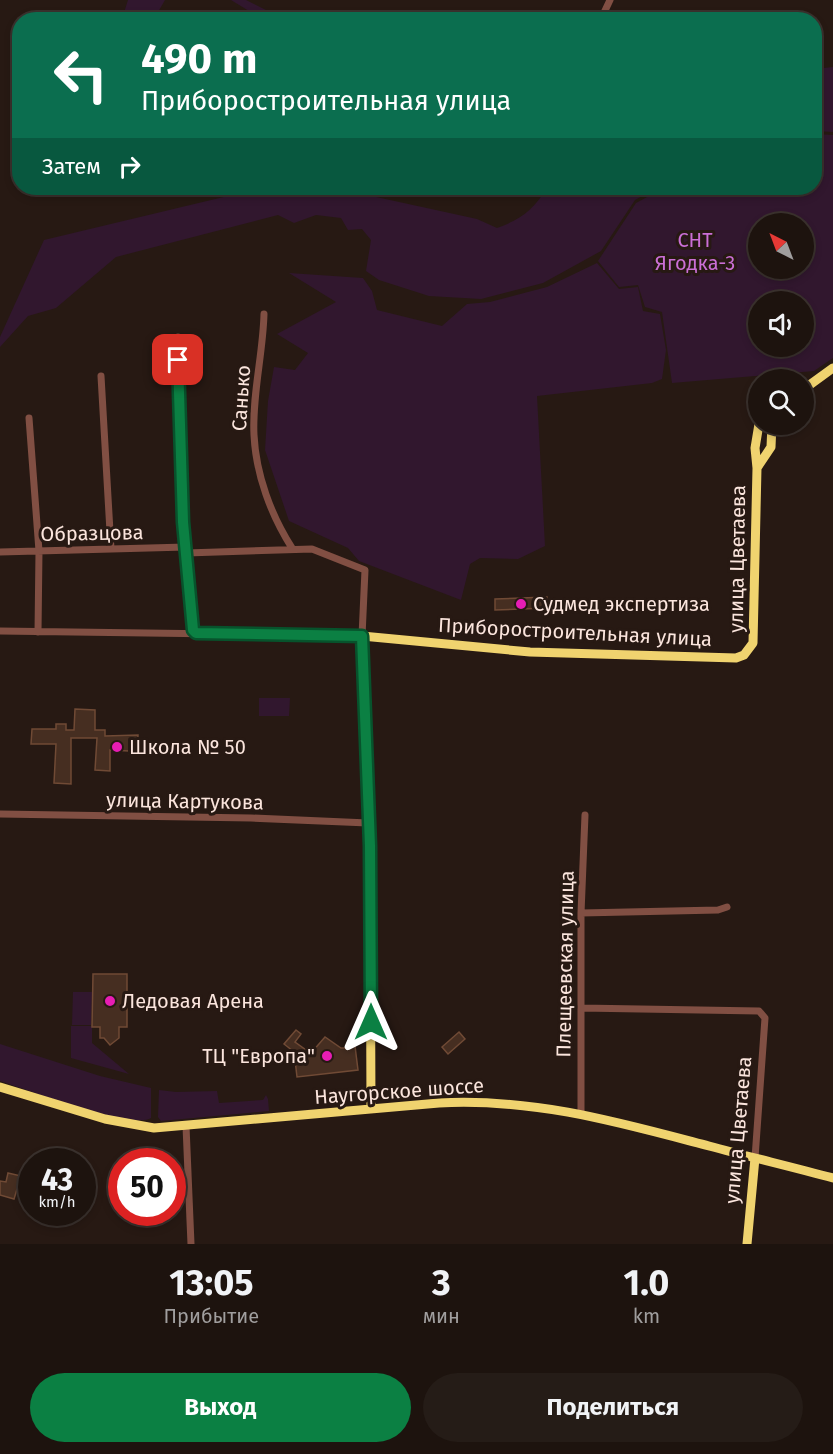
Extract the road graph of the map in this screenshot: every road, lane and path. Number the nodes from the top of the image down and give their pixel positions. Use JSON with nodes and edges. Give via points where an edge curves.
{"nodes":[{"id":1,"x":264,"y":315,"type":"dead end"},
{"id":2,"x":178,"y":338,"type":"dead end"},
{"id":3,"x":833,"y":368,"type":"edge"},
{"id":4,"x":101,"y":376,"type":"dead end"},
{"id":5,"x":814,"y":382,"type":"edge"},
{"id":6,"x":29,"y":418,"type":"dead end"},
{"id":7,"x":761,"y":435,"type":"edge"},
{"id":8,"x":766,"y":435,"type":"edge"},
{"id":9,"x":755,"y":448,"type":"junction"},
{"id":10,"x":769,"y":451,"type":"junction"},
{"id":11,"x":757,"y":468,"type":"junction"},
{"id":12,"x":292,"y":548,"type":"junction"},
{"id":13,"x":111,"y":549,"type":"junction"},
{"id":14,"x":186,"y":550,"type":"junction"},
{"id":15,"x":39,"y":551,"type":"junction"},
{"id":16,"x":0,"y":552,"type":"edge"},
{"id":17,"x":0,"y":631,"type":"edge"},
{"id":18,"x":39,"y":632,"type":"junction"},
{"id":19,"x":196,"y":633,"type":"junction"},
{"id":20,"x":362,"y":636,"type":"junction"},
{"id":21,"x":749,"y":650,"type":"joint"},
{"id":22,"x":0,"y":814,"type":"edge"},
{"id":23,"x":585,"y":814,"type":"dead end"},
{"id":24,"x":368,"y":823,"type":"junction"},
{"id":25,"x":727,"y":907,"type":"dead end"},
{"id":26,"x":581,"y":913,"type":"junction"},
{"id":27,"x":581,"y":1008,"type":"junction"},
{"id":28,"x":0,"y":1087,"type":"edge"},
{"id":29,"x":371,"y":1109,"type":"junction"},
{"id":30,"x":581,"y":1113,"type":"junction"},
{"id":31,"x":186,"y":1126,"type":"junction"},
{"id":32,"x":755,"y":1158,"type":"junction"},
{"id":33,"x":833,"y":1178,"type":"edge"},
{"id":34,"x":191,"y":1244,"type":"edge"},
{"id":35,"x":747,"y":1244,"type":"edge"}],
"edges":[{"from":1,"to":12,"type":"street","name":"Санько","via":[[254,435],[262,482],[275,522]]},
{"from":2,"to":14,"type":"street"},
{"from":3,"to":5,"type":"main road"},
{"from":4,"to":13,"type":"street"},
{"from":6,"to":15,"type":"street"},
{"from":7,"to":9,"type":"main road","name":"улица Цветаева"},
{"from":8,"to":10,"type":"main road"},
{"from":9,"to":10,"type":"street","via":[[761,453]]},
{"from":9,"to":11,"type":"main road","name":"улица Цветаева"},
{"from":10,"to":11,"type":"main road","name":"улица Цветаева"},
{"from":11,"to":21,"type":"main road","name":"улица Цветаева","via":[[753,643]]},
{"from":12,"to":14,"type":"street"},
{"from":12,"to":20,"type":"street","via":[[312,549],[365,570]]},
{"from":13,"to":14,"type":"street","name":"Образцова"},
{"from":13,"to":15,"type":"street","name":"Образцова"},
{"from":14,"to":19,"type":"street","via":[[191,627]]},
{"from":15,"to":16,"type":"street","name":"Образцова"},
{"from":15,"to":18,"type":"street"},
{"from":17,"to":18,"type":"street","name":"Приборостроительная улица"},
{"from":18,"to":19,"type":"street","name":"Приборостроительная улица"},
{"from":19,"to":20,"type":"street","name":"Приборостроительная улица"},
{"from":20,"to":21,"type":"main road","name":"Приборостроительная улица","via":[[552,652],[736,658]]},
{"from":20,"to":24,"type":"main road"},
{"from":22,"to":24,"type":"street","name":"улица Картукова"},
{"from":23,"to":26,"type":"street","name":"Плещеевская улица"},
{"from":24,"to":29,"type":"main road"},
{"from":25,"to":26,"type":"street"},
{"from":26,"to":27,"type":"street","name":"Плещеевская улица"},
{"from":27,"to":30,"type":"street","name":"Плещеевская улица"},
{"from":27,"to":32,"type":"street","name":"улица Цветаева","via":[[755,1009],[765,1018]]},
{"from":28,"to":31,"type":"main road","name":"Наугорское шоссе","via":[[120,1123],[154,1128]]},
{"from":29,"to":30,"type":"main road","name":"Наугорское шоссе","via":[[469,1101]]},
{"from":29,"to":31,"type":"main road","name":"Наугорское шоссе"},
{"from":30,"to":32,"type":"main road","name":"Наугорское шоссе"},
{"from":31,"to":34,"type":"street"},
{"from":32,"to":33,"type":"main road","name":"Наугорское шоссе"},
{"from":32,"to":35,"type":"main road","name":"улица Цветаева"}]}
